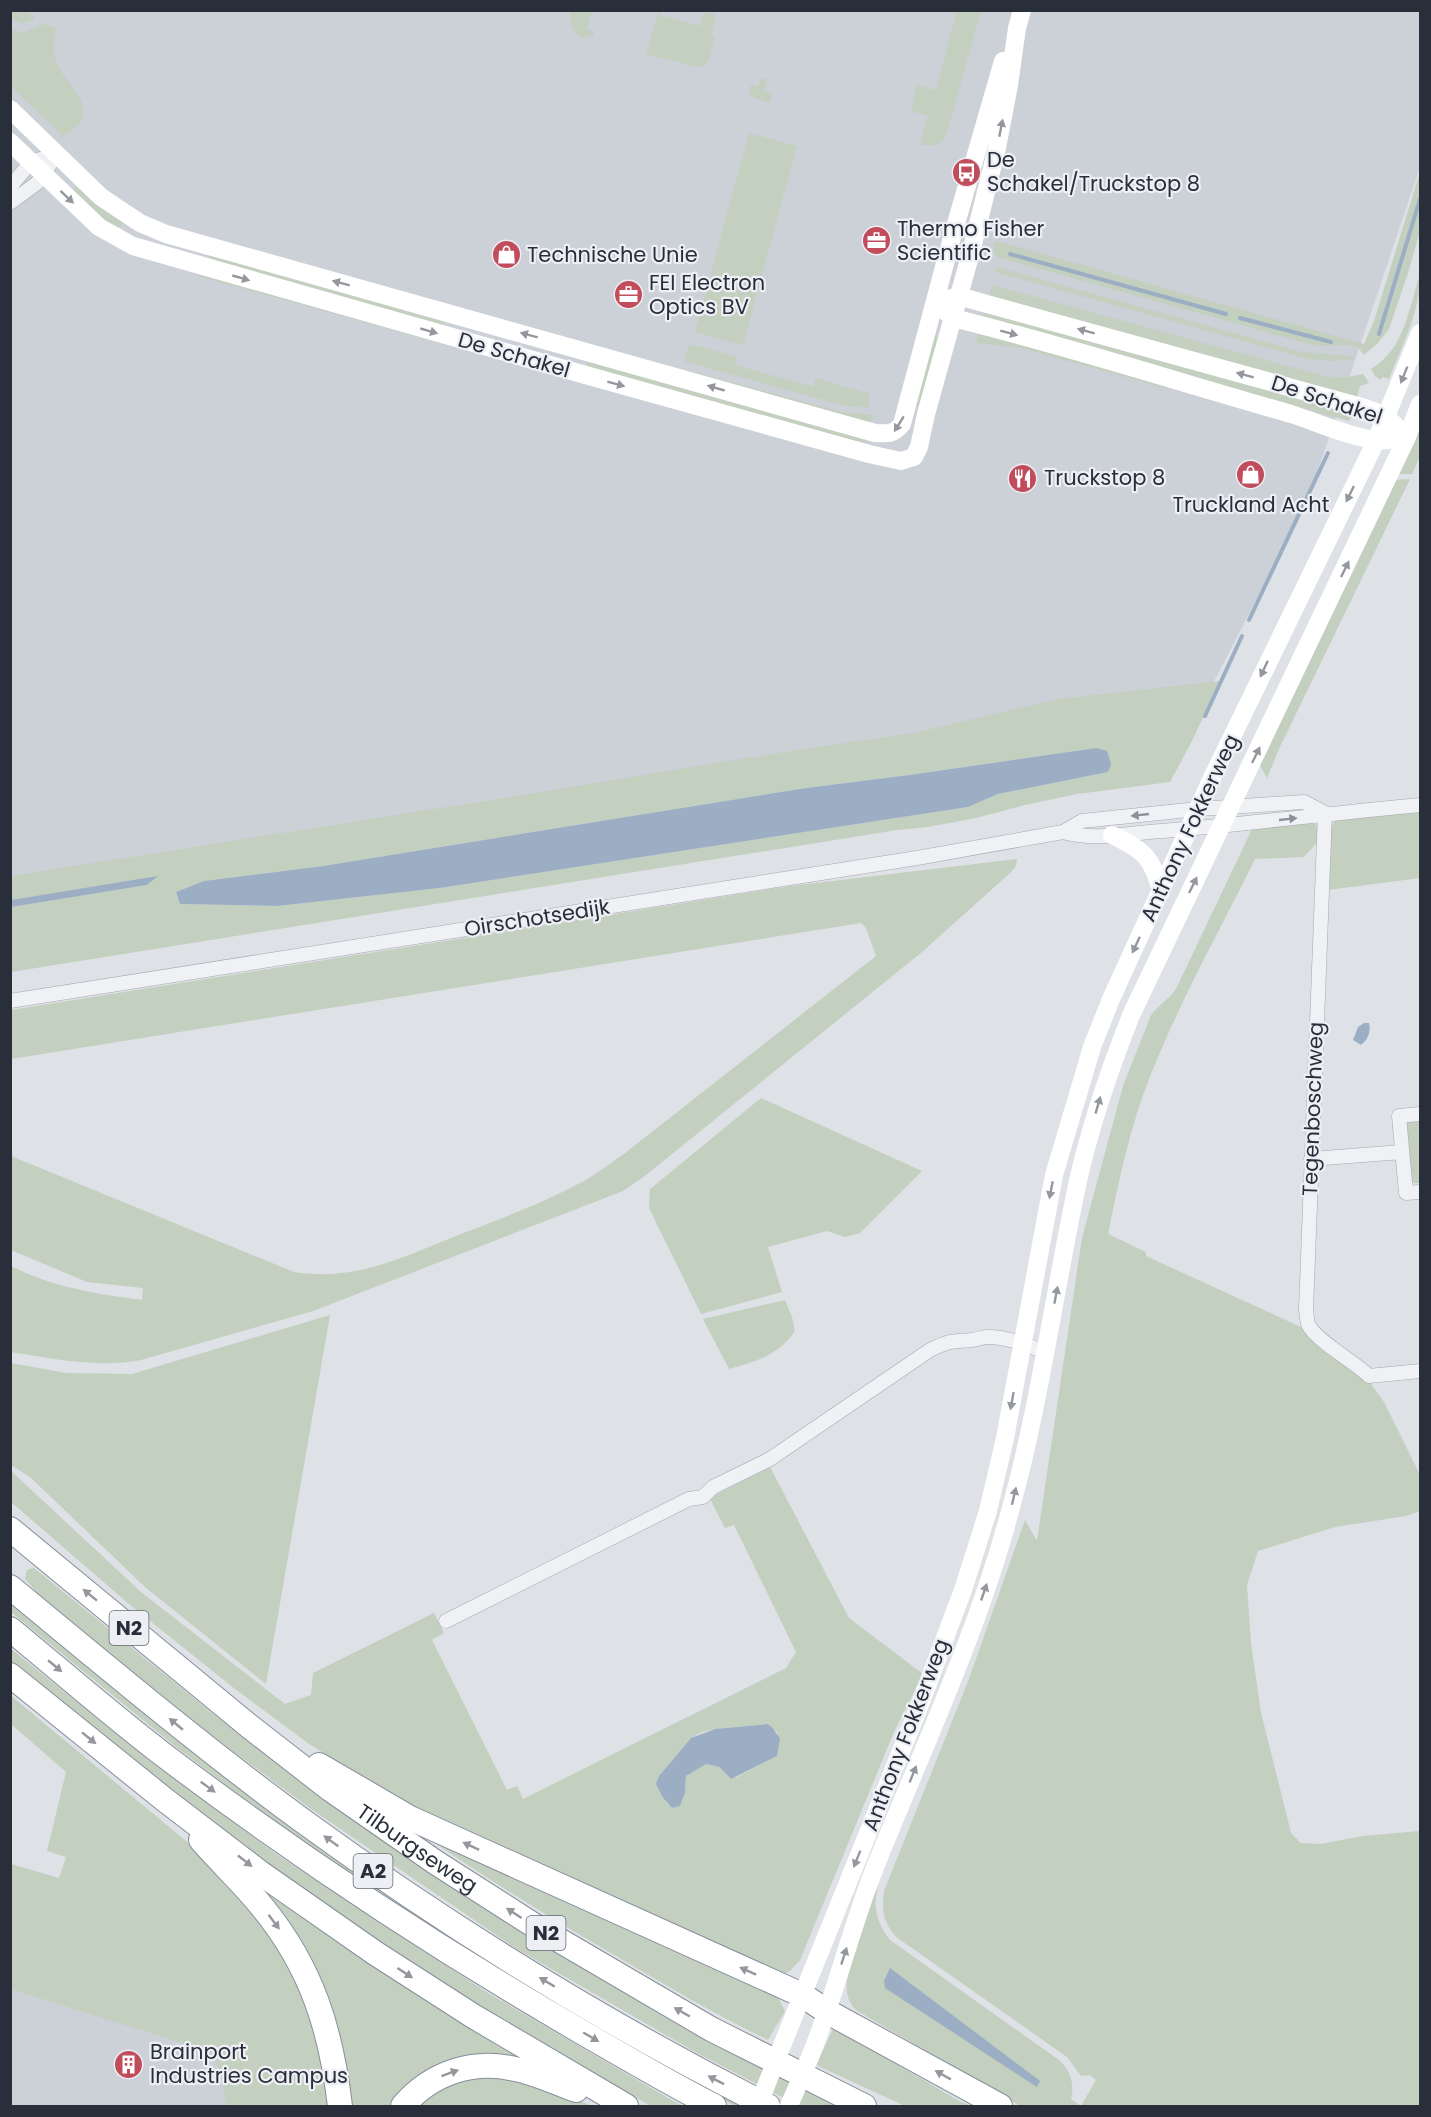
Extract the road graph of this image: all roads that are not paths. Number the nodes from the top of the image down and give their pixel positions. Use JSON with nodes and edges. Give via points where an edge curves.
{"nodes":[{"id":1,"x":1022,"y":10,"type":"edge"},
{"id":2,"x":1017,"y":28,"type":"junction"},
{"id":3,"x":10,"y":109,"type":"edge"},
{"id":4,"x":10,"y":142,"type":"edge"},
{"id":5,"x":57,"y":154,"type":"junction"},
{"id":6,"x":31,"y":162,"type":"junction"},
{"id":7,"x":44,"y":176,"type":"junction"},
{"id":8,"x":10,"y":187,"type":"edge"},
{"id":9,"x":10,"y":203,"type":"edge"},
{"id":10,"x":958,"y":296,"type":"junction"},
{"id":11,"x":936,"y":303,"type":"junction"},
{"id":12,"x":953,"y":318,"type":"junction"},
{"id":13,"x":1420,"y":333,"type":"edge"},
{"id":14,"x":1420,"y":404,"type":"edge"},
{"id":15,"x":1386,"y":417,"type":"junction"},
{"id":16,"x":1407,"y":437,"type":"junction"},
{"id":17,"x":1376,"y":441,"type":"junction"},
{"id":18,"x":1420,"y":805,"type":"edge"},
{"id":19,"x":1230,"y":807,"type":"junction"},
{"id":20,"x":1198,"y":809,"type":"junction"},
{"id":21,"x":1325,"y":813,"type":"junction"},
{"id":22,"x":1222,"y":826,"type":"junction"},
{"id":23,"x":1190,"y":828,"type":"junction"},
{"id":24,"x":1063,"y":832,"type":"junction"},
{"id":25,"x":1112,"y":835,"type":"junction"},
{"id":26,"x":1161,"y":892,"type":"junction"},
{"id":27,"x":10,"y":1001,"type":"edge"},
{"id":28,"x":1420,"y":1114,"type":"edge"},
{"id":29,"x":1402,"y":1152,"type":"junction"},
{"id":30,"x":1311,"y":1159,"type":"junction"},
{"id":31,"x":1420,"y":1192,"type":"edge"},
{"id":32,"x":1022,"y":1348,"type":"junction"},
{"id":33,"x":1045,"y":1353,"type":"junction"},
{"id":34,"x":1420,"y":1371,"type":"edge"},
{"id":35,"x":10,"y":1529,"type":"edge"},
{"id":36,"x":10,"y":1587,"type":"edge"},
{"id":37,"x":446,"y":1621,"type":"dead end"},
{"id":38,"x":10,"y":1629,"type":"edge"},
{"id":39,"x":10,"y":1675,"type":"edge"},
{"id":40,"x":249,"y":1726,"type":"junction"},
{"id":41,"x":165,"y":1800,"type":"junction"},
{"id":42,"x":802,"y":1995,"type":"junction"},
{"id":43,"x":828,"y":2012,"type":"junction"},
{"id":44,"x":624,"y":2105,"type":"edge"},
{"id":45,"x":340,"y":2106,"type":"edge"},
{"id":46,"x":404,"y":2106,"type":"edge"},
{"id":47,"x":714,"y":2106,"type":"edge"},
{"id":48,"x":758,"y":2106,"type":"edge"},
{"id":49,"x":768,"y":2106,"type":"edge"},
{"id":50,"x":789,"y":2106,"type":"edge"},
{"id":51,"x":864,"y":2106,"type":"edge"},
{"id":52,"x":1000,"y":2106,"type":"edge"}],
"edges":[{"from":1,"to":2,"type":"street","name":"De Schakel"},
{"from":10,"to":2,"type":"street","name":"De Schakel","one_way":true,"via":[[997,148]]},
{"from":2,"to":11,"type":"street","name":"De Schakel","via":[[1006,52]]},
{"from":3,"to":5,"type":"street","name":"De Schakel"},
{"from":4,"to":6,"type":"street","name":"De Schakel"},
{"from":5,"to":6,"type":"street"},
{"from":5,"to":7,"type":"street"},
{"from":11,"to":5,"type":"street","name":"De Schakel","one_way":true,"via":[[902,424],[892,433],[875,433],[166,234],[140,223],[101,197]]},
{"from":6,"to":7,"type":"street","name":"De Schakel"},
{"from":6,"to":8,"type":"street"},
{"from":7,"to":9,"type":"street"},
{"from":7,"to":12,"type":"street","name":"De Schakel","one_way":true,"via":[[99,227],[134,246],[892,460],[909,460],[919,447]]},
{"from":10,"to":11,"type":"street"},
{"from":10,"to":12,"type":"street","name":"De Schakel"},
{"from":15,"to":10,"type":"street","name":"De Schakel","one_way":true},
{"from":11,"to":12,"type":"street","name":"De Schakel"},
{"from":12,"to":17,"type":"street","name":"De Schakel","one_way":true},
{"from":13,"to":15,"type":"street","name":"Anthony Fokkerweg","one_way":true},
{"from":14,"to":16,"type":"street","name":"Anthony Fokkerweg"},
{"from":15,"to":16,"type":"street","name":"De Schakel"},
{"from":15,"to":17,"type":"street","name":"Anthony Fokkerweg"},
{"from":16,"to":17,"type":"street","name":"De Schakel"},
{"from":19,"to":16,"type":"street","name":"Anthony Fokkerweg","one_way":true},
{"from":17,"to":20,"type":"street","name":"Anthony Fokkerweg","one_way":true},
{"from":18,"to":21,"type":"street","name":"Oirschotsedijk"},
{"from":19,"to":20,"type":"street","name":"Oirschotsedijk"},
{"from":19,"to":21,"type":"street","name":"Oirschotsedijk","via":[[1304,802]]},
{"from":19,"to":22,"type":"street","name":"Anthony Fokkerweg"},
{"from":20,"to":23,"type":"street","name":"Anthony Fokkerweg"},
{"from":20,"to":24,"type":"street","name":"Oirschotsedijk","one_way":true,"via":[[1082,821]]},
{"from":22,"to":21,"type":"street","name":"Oirschotsedijk","one_way":true},
{"from":21,"to":30,"type":"street","name":"Tegenboschweg"},
{"from":22,"to":23,"type":"street","name":"Oirschotsedijk"},
{"from":33,"to":22,"type":"street","name":"Anthony Fokkerweg","one_way":true,"via":[[1078,1179],[1099,1102],[1131,1013]]},
{"from":23,"to":25,"type":"street","name":"Oirschotsedijk"},
{"from":23,"to":26,"type":"street","name":"Anthony Fokkerweg"},
{"from":24,"to":25,"type":"street","name":"Oirschotsedijk","via":[[1078,837]]},
{"from":24,"to":27,"type":"street","name":"Oirschotsedijk"},
{"from":25,"to":26,"type":"street","via":[[1145,854],[1156,870]]},
{"from":26,"to":32,"type":"street","name":"Anthony Fokkerweg","one_way":true,"via":[[1111,999],[1076,1095],[1054,1175]]},
{"from":28,"to":29,"type":"street","via":[[1399,1116]]},
{"from":29,"to":30,"type":"street"},
{"from":29,"to":31,"type":"street","via":[[1406,1193]]},
{"from":30,"to":34,"type":"street","name":"Tegenboschweg","via":[[1308,1324],[1315,1334],[1370,1376]]},
{"from":32,"to":33,"type":"street"},
{"from":32,"to":37,"type":"street","via":[[985,1337],[953,1340],[930,1350],[770,1459],[713,1487],[703,1497],[674,1506]]},
{"from":32,"to":42,"type":"street","name":"Anthony Fokkerweg","one_way":true,"via":[[988,1511],[963,1590]]},
{"from":43,"to":33,"type":"street","name":"Anthony Fokkerweg","one_way":true,"via":[[865,1892],[954,1673],[998,1552]]},
{"from":40,"to":35,"type":"highway","name":"Tilburgseweg","number":"N2","one_way":true},
{"from":49,"to":36,"type":"highway","name":"Tilburgseweg","number":"A2","one_way":true,"via":[[690,2067],[412,1898],[227,1764]]},
{"from":38,"to":47,"type":"highway","number":"A2","one_way":true,"via":[[161,1752],[388,1913],[495,1981]]},
{"from":39,"to":41,"type":"highway","one_way":true},
{"from":42,"to":40,"type":"highway","number":"N2","one_way":true,"via":[[410,1818]]},
{"from":51,"to":40,"type":"highway","name":"Tilburgseweg","number":"N2","one_way":true,"via":[[711,2029],[535,1926],[358,1809]]},
{"from":41,"to":44,"type":"highway","one_way":true,"via":[[375,1953]]},
{"from":41,"to":45,"type":"highway","one_way":true,"via":[[262,1906],[297,1957],[326,2027]]},
{"from":42,"to":43,"type":"highway"},
{"from":42,"to":48,"type":"street","name":"Anthony Fokkerweg","bridge":true},
{"from":43,"to":50,"type":"street","name":"Anthony Fokkerweg","bridge":true},
{"from":52,"to":43,"type":"highway","one_way":true},
{"from":46,"to":44,"type":"highway","one_way":true,"via":[[433,2080],[477,2066],[519,2070]]}]}
